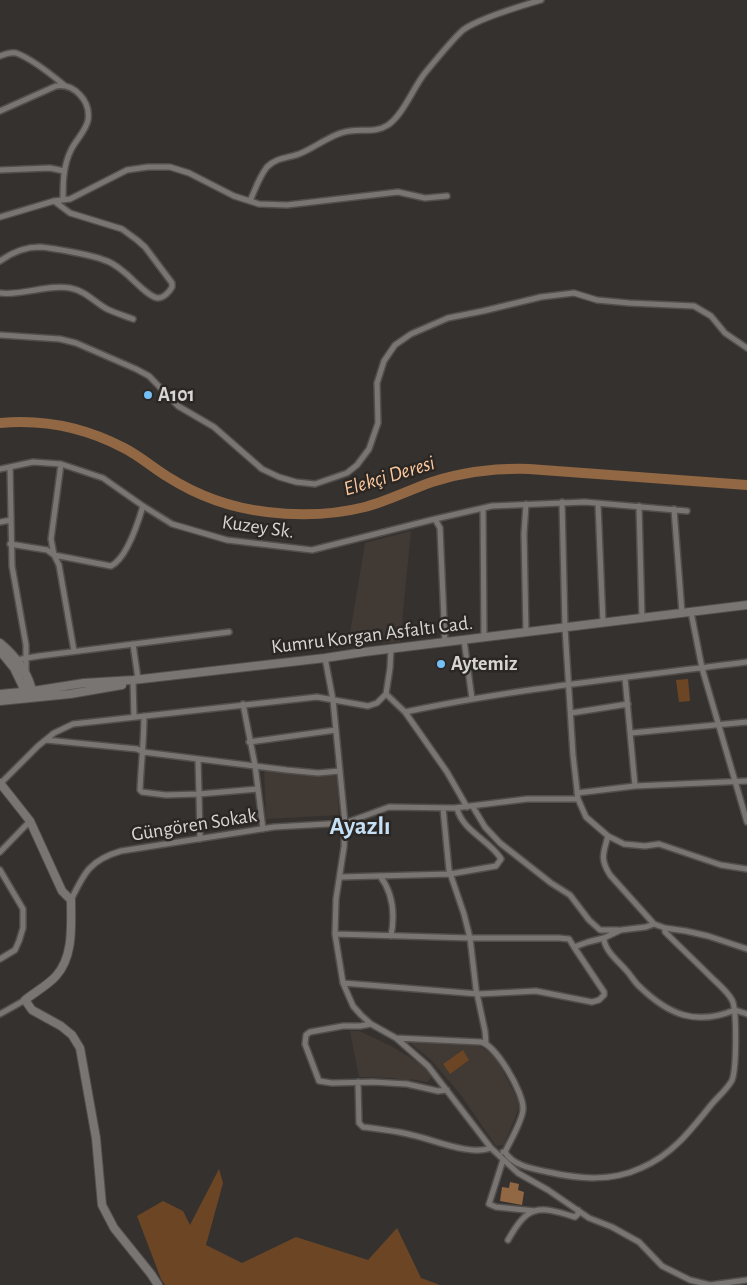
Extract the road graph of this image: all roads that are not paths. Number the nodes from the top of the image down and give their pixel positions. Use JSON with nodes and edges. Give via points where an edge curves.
{"nodes":[{"id":1,"x":541,"y":0,"type":"edge"},
{"id":2,"x":0,"y":56,"type":"edge"},
{"id":3,"x":64,"y":85,"type":"junction"},
{"id":4,"x":0,"y":111,"type":"edge"},
{"id":5,"x":0,"y":170,"type":"edge"},
{"id":6,"x":64,"y":171,"type":"junction"},
{"id":7,"x":447,"y":196,"type":"dead end"},
{"id":8,"x":63,"y":200,"type":"junction"},
{"id":9,"x":54,"y":201,"type":"junction"},
{"id":10,"x":250,"y":201,"type":"junction"},
{"id":11,"x":0,"y":217,"type":"edge"},
{"id":12,"x":0,"y":261,"type":"edge"},
{"id":13,"x":0,"y":294,"type":"edge"},
{"id":14,"x":133,"y":319,"type":"dead end"},
{"id":15,"x":0,"y":335,"type":"edge"},
{"id":16,"x":747,"y":348,"type":"edge"},
{"id":17,"x":62,"y":464,"type":"junction"},
{"id":18,"x":10,"y":467,"type":"junction"},
{"id":19,"x":0,"y":469,"type":"edge"},
{"id":20,"x":562,"y":502,"type":"junction"},
{"id":21,"x":526,"y":504,"type":"junction"},
{"id":22,"x":598,"y":504,"type":"junction"},
{"id":23,"x":142,"y":506,"type":"junction"},
{"id":24,"x":639,"y":506,"type":"junction"},
{"id":25,"x":483,"y":508,"type":"junction"},
{"id":26,"x":674,"y":509,"type":"junction"},
{"id":27,"x":687,"y":511,"type":"dead end"},
{"id":28,"x":435,"y":519,"type":"junction"},
{"id":29,"x":11,"y":520,"type":"junction"},
{"id":30,"x":0,"y":522,"type":"edge"},
{"id":31,"x":10,"y":544,"type":"junction"},
{"id":32,"x":54,"y":555,"type":"junction"},
{"id":33,"x":747,"y":606,"type":"edge"},
{"id":34,"x":691,"y":612,"type":"junction"},
{"id":35,"x":682,"y":613,"type":"junction"},
{"id":36,"x":642,"y":619,"type":"junction"},
{"id":37,"x":603,"y":623,"type":"junction"},
{"id":38,"x":565,"y":628,"type":"junction"},
{"id":39,"x":229,"y":632,"type":"dead end"},
{"id":40,"x":526,"y":633,"type":"junction"},
{"id":41,"x":484,"y":638,"type":"junction"},
{"id":42,"x":464,"y":640,"type":"junction"},
{"id":43,"x":0,"y":643,"type":"edge"},
{"id":44,"x":446,"y":643,"type":"junction"},
{"id":45,"x":133,"y":644,"type":"junction"},
{"id":46,"x":391,"y":649,"type":"junction"},
{"id":47,"x":0,"y":651,"type":"edge"},
{"id":48,"x":74,"y":651,"type":"junction"},
{"id":49,"x":26,"y":658,"type":"junction"},
{"id":50,"x":325,"y":658,"type":"junction"},
{"id":51,"x":14,"y":662,"type":"junction"},
{"id":52,"x":747,"y":662,"type":"edge"},
{"id":53,"x":702,"y":668,"type":"junction"},
{"id":54,"x":26,"y":675,"type":"junction"},
{"id":55,"x":625,"y":678,"type":"junction"},
{"id":56,"x":136,"y":679,"type":"junction"},
{"id":57,"x":569,"y":684,"type":"junction"},
{"id":58,"x":0,"y":694,"type":"edge"},
{"id":59,"x":386,"y":694,"type":"junction"},
{"id":60,"x":30,"y":695,"type":"junction"},
{"id":61,"x":472,"y":699,"type":"junction"},
{"id":62,"x":333,"y":700,"type":"junction"},
{"id":63,"x":0,"y":701,"type":"edge"},
{"id":64,"x":243,"y":704,"type":"junction"},
{"id":65,"x":628,"y":704,"type":"junction"},
{"id":66,"x":405,"y":712,"type":"junction"},
{"id":67,"x":571,"y":713,"type":"junction"},
{"id":68,"x":134,"y":716,"type":"junction"},
{"id":69,"x":144,"y":716,"type":"junction"},
{"id":70,"x":747,"y":722,"type":"edge"},
{"id":71,"x":718,"y":724,"type":"junction"},
{"id":72,"x":336,"y":730,"type":"junction"},
{"id":73,"x":631,"y":733,"type":"junction"},
{"id":74,"x":45,"y":740,"type":"junction"},
{"id":75,"x":249,"y":742,"type":"junction"},
{"id":76,"x":144,"y":752,"type":"junction"},
{"id":77,"x":198,"y":760,"type":"junction"},
{"id":78,"x":255,"y":766,"type":"junction"},
{"id":79,"x":340,"y":771,"type":"junction"},
{"id":80,"x":747,"y":781,"type":"edge"},
{"id":81,"x":734,"y":782,"type":"junction"},
{"id":82,"x":0,"y":783,"type":"edge"},
{"id":83,"x":636,"y":786,"type":"junction"},
{"id":84,"x":258,"y":790,"type":"junction"},
{"id":85,"x":198,"y":794,"type":"junction"},
{"id":86,"x":578,"y":796,"type":"junction"},
{"id":87,"x":470,"y":807,"type":"junction"},
{"id":88,"x":443,"y":808,"type":"junction"},
{"id":89,"x":457,"y":808,"type":"junction"},
{"id":90,"x":30,"y":820,"type":"junction"},
{"id":91,"x":747,"y":822,"type":"edge"},
{"id":92,"x":345,"y":823,"type":"junction"},
{"id":93,"x":263,"y":829,"type":"junction"},
{"id":94,"x":608,"y":836,"type":"junction"},
{"id":95,"x":200,"y":839,"type":"junction"},
{"id":96,"x":0,"y":852,"type":"edge"},
{"id":97,"x":747,"y":869,"type":"edge"},
{"id":98,"x":0,"y":870,"type":"edge"},
{"id":99,"x":450,"y":874,"type":"junction"},
{"id":100,"x":380,"y":876,"type":"junction"},
{"id":101,"x":340,"y":877,"type":"junction"},
{"id":102,"x":71,"y":900,"type":"junction"},
{"id":103,"x":654,"y":924,"type":"junction"},
{"id":104,"x":665,"y":928,"type":"junction"},
{"id":105,"x":621,"y":930,"type":"junction"},
{"id":106,"x":335,"y":934,"type":"junction"},
{"id":107,"x":391,"y":936,"type":"junction"},
{"id":108,"x":470,"y":938,"type":"junction"},
{"id":109,"x":604,"y":938,"type":"junction"},
{"id":110,"x":574,"y":947,"type":"junction"},
{"id":111,"x":747,"y":948,"type":"edge"},
{"id":112,"x":0,"y":959,"type":"edge"},
{"id":113,"x":344,"y":982,"type":"junction"},
{"id":114,"x":479,"y":994,"type":"junction"},
{"id":115,"x":25,"y":1000,"type":"junction"},
{"id":116,"x":0,"y":1006,"type":"edge"},
{"id":117,"x":8,"y":1009,"type":"junction"},
{"id":118,"x":735,"y":1010,"type":"junction"},
{"id":119,"x":0,"y":1014,"type":"edge"},
{"id":120,"x":747,"y":1014,"type":"edge"},
{"id":121,"x":371,"y":1024,"type":"junction"},
{"id":122,"x":396,"y":1038,"type":"junction"},
{"id":123,"x":486,"y":1043,"type":"junction"},
{"id":124,"x":358,"y":1082,"type":"junction"},
{"id":125,"x":447,"y":1090,"type":"junction"},
{"id":126,"x":491,"y":1148,"type":"junction"},
{"id":127,"x":505,"y":1152,"type":"junction"},
{"id":128,"x":496,"y":1154,"type":"junction"},
{"id":129,"x":503,"y":1160,"type":"junction"},
{"id":130,"x":578,"y":1210,"type":"junction"},
{"id":131,"x":535,"y":1211,"type":"junction"},
{"id":132,"x":508,"y":1240,"type":"dead end"},
{"id":133,"x":747,"y":1280,"type":"edge"},
{"id":134,"x":158,"y":1285,"type":"edge"}],
"edges":[{"from":1,"to":10,"type":"street","via":[[463,30],[424,75],[388,125],[381,129],[341,133],[298,155],[280,159],[268,166]]},
{"from":2,"to":3,"type":"street","via":[[16,53]]},
{"from":3,"to":4,"type":"street"},
{"from":3,"to":6,"type":"street","via":[[70,86],[83,99],[88,119],[70,151]]},
{"from":5,"to":6,"type":"street","via":[[50,168]]},
{"from":6,"to":8,"type":"street"},
{"from":7,"to":10,"type":"street","via":[[425,198],[398,192],[287,206]]},
{"from":8,"to":9,"type":"street"},
{"from":8,"to":10,"type":"street","via":[[127,170],[170,167]]},
{"from":9,"to":11,"type":"street"},
{"from":9,"to":12,"type":"street","via":[[70,213],[122,229],[137,240],[172,283],[170,291],[157,298],[104,260],[40,247],[8,255]]},
{"from":13,"to":14,"type":"street","via":[[70,288],[87,294],[107,309]]},
{"from":15,"to":16,"type":"street","via":[[76,343],[149,376],[178,406],[214,427],[262,469],[296,482],[315,484],[347,473],[369,449],[378,423],[377,383],[384,361],[395,345],[411,334],[448,318],[574,293],[597,300],[694,306],[711,316],[724,333]]},
{"from":17,"to":18,"type":"street","name":"Kuzey Sk.","via":[[33,462]]},
{"from":17,"to":23,"type":"street","name":"Kuzey Sk.","via":[[103,478]]},
{"from":17,"to":32,"type":"street","via":[[51,539]]},
{"from":18,"to":19,"type":"street","name":"Kuzey Sk."},
{"from":18,"to":29,"type":"street"},
{"from":20,"to":21,"type":"street","name":"Kuzey Sk."},
{"from":20,"to":22,"type":"street","name":"Kuzey Sk."},
{"from":20,"to":38,"type":"street"},
{"from":21,"to":25,"type":"street","name":"Kuzey Sk."},
{"from":21,"to":40,"type":"street"},
{"from":22,"to":24,"type":"street","name":"Kuzey Sk."},
{"from":22,"to":37,"type":"street"},
{"from":23,"to":28,"type":"street","name":"Kuzey Sk.","via":[[172,524],[227,540],[312,550]]},
{"from":23,"to":32,"type":"street","via":[[137,528],[118,563],[111,566]]},
{"from":24,"to":26,"type":"street","name":"Kuzey Sk."},
{"from":24,"to":36,"type":"street"},
{"from":25,"to":28,"type":"street","name":"Kuzey Sk."},
{"from":25,"to":41,"type":"street"},
{"from":26,"to":27,"type":"street","name":"Kuzey Sk."},
{"from":26,"to":35,"type":"street"},
{"from":28,"to":44,"type":"street","via":[[440,528]]},
{"from":29,"to":30,"type":"street"},
{"from":29,"to":31,"type":"street"},
{"from":31,"to":32,"type":"street","via":[[47,550]]},
{"from":31,"to":49,"type":"street"},
{"from":32,"to":48,"type":"street","via":[[59,566]]},
{"from":33,"to":34,"type":"main road","name":"Kumru Korgan Asfaltı Cad."},
{"from":34,"to":35,"type":"main road","name":"Kumru Korgan Asfaltı Cad."},
{"from":34,"to":53,"type":"street"},
{"from":35,"to":36,"type":"main road","name":"Kumru Korgan Asfaltı Cad."},
{"from":36,"to":37,"type":"main road","name":"Kumru Korgan Asfaltı Cad."},
{"from":37,"to":38,"type":"main road","name":"Kumru Korgan Asfaltı Cad."},
{"from":38,"to":40,"type":"main road","name":"Kumru Korgan Asfaltı Cad."},
{"from":38,"to":57,"type":"street"},
{"from":39,"to":45,"type":"street"},
{"from":40,"to":41,"type":"main road","name":"Kumru Korgan Asfaltı Cad."},
{"from":41,"to":42,"type":"main road","name":"Kumru Korgan Asfaltı Cad."},
{"from":42,"to":44,"type":"main road","name":"Kumru Korgan Asfaltı Cad."},
{"from":42,"to":61,"type":"street"},
{"from":43,"to":51,"type":"main road"},
{"from":44,"to":46,"type":"main road","name":"Kumru Korgan Asfaltı Cad."},
{"from":45,"to":48,"type":"street"},
{"from":45,"to":56,"type":"street"},
{"from":46,"to":50,"type":"main road","name":"Kumru Korgan Asfaltı Cad."},
{"from":46,"to":59,"type":"street"},
{"from":47,"to":51,"type":"main road"},
{"from":48,"to":49,"type":"street"},
{"from":49,"to":51,"type":"street"},
{"from":49,"to":54,"type":"street"},
{"from":50,"to":56,"type":"main road","name":"Kumru Korgan Asfaltı Cad."},
{"from":50,"to":62,"type":"street"},
{"from":51,"to":54,"type":"main road"},
{"from":51,"to":60,"type":"main road"},
{"from":52,"to":53,"type":"street"},
{"from":53,"to":55,"type":"street"},
{"from":53,"to":71,"type":"street"},
{"from":54,"to":60,"type":"main road"},
{"from":55,"to":57,"type":"street"},
{"from":55,"to":65,"type":"street"},
{"from":56,"to":60,"type":"main road","name":"Kumru Korgan Asfaltı Cad.","via":[[84,683]]},
{"from":56,"to":68,"type":"street"},
{"from":57,"to":61,"type":"street"},
{"from":57,"to":67,"type":"street"},
{"from":58,"to":60,"type":"main road","name":"Kumru Korgan Asfaltı Cad."},
{"from":59,"to":62,"type":"street","via":[[368,706]]},
{"from":59,"to":66,"type":"street"},
{"from":60,"to":63,"type":"main road"},
{"from":61,"to":66,"type":"street"},
{"from":62,"to":64,"type":"street","via":[[317,697]]},
{"from":62,"to":72,"type":"street"},
{"from":64,"to":69,"type":"street"},
{"from":64,"to":75,"type":"street"},
{"from":65,"to":67,"type":"street"},
{"from":65,"to":73,"type":"street"},
{"from":66,"to":87,"type":"street"},
{"from":67,"to":86,"type":"street"},
{"from":68,"to":69,"type":"street"},
{"from":68,"to":74,"type":"street","via":[[73,724]]},
{"from":69,"to":76,"type":"street"},
{"from":70,"to":71,"type":"street"},
{"from":71,"to":73,"type":"street"},
{"from":71,"to":81,"type":"street"},
{"from":72,"to":75,"type":"street"},
{"from":72,"to":79,"type":"street"},
{"from":73,"to":83,"type":"street"},
{"from":74,"to":76,"type":"street","via":[[137,748]]},
{"from":74,"to":82,"type":"street"},
{"from":75,"to":78,"type":"street"},
{"from":76,"to":77,"type":"street"},
{"from":76,"to":85,"type":"street","via":[[142,792]]},
{"from":77,"to":78,"type":"street"},
{"from":77,"to":85,"type":"street"},
{"from":78,"to":79,"type":"street","via":[[318,773]]},
{"from":78,"to":84,"type":"street"},
{"from":79,"to":92,"type":"street"},
{"from":80,"to":81,"type":"street","name":"Güngören Sokak"},
{"from":81,"to":83,"type":"street","name":"Güngören Sokak"},
{"from":81,"to":91,"type":"street"},
{"from":82,"to":90,"type":"main road"},
{"from":83,"to":86,"type":"street","name":"Güngören Sokak"},
{"from":84,"to":85,"type":"street"},
{"from":84,"to":93,"type":"street"},
{"from":85,"to":95,"type":"street"},
{"from":86,"to":87,"type":"street","name":"Güngören Sokak"},
{"from":86,"to":94,"type":"street","via":[[586,817]]},
{"from":87,"to":89,"type":"street","name":"Güngören Sokak"},
{"from":87,"to":105,"type":"street","via":[[500,843],[570,895],[600,930]]},
{"from":88,"to":89,"type":"street","name":"Güngören Sokak"},
{"from":88,"to":92,"type":"street","name":"Güngören Sokak","via":[[389,807]]},
{"from":88,"to":99,"type":"street"},
{"from":89,"to":99,"type":"street","via":[[470,830],[501,859],[496,866]]},
{"from":90,"to":96,"type":"street"},
{"from":90,"to":102,"type":"main road","via":[[62,891]]},
{"from":92,"to":93,"type":"street","name":"Güngören Sokak"},
{"from":92,"to":101,"type":"street"},
{"from":93,"to":95,"type":"street","name":"Güngören Sokak"},
{"from":94,"to":97,"type":"street","via":[[624,844],[659,844]]},
{"from":94,"to":103,"type":"street","via":[[603,853],[604,866]]},
{"from":95,"to":102,"type":"street","name":"Güngören Sokak","via":[[106,855],[84,875]]},
{"from":98,"to":112,"type":"street","via":[[23,909],[19,942],[15,950]]},
{"from":99,"to":100,"type":"street"},
{"from":99,"to":108,"type":"street"},
{"from":100,"to":101,"type":"street"},
{"from":100,"to":107,"type":"street","via":[[391,896]]},
{"from":101,"to":106,"type":"street"},
{"from":102,"to":115,"type":"main road","via":[[71,932],[63,966],[56,977]]},
{"from":103,"to":104,"type":"street"},
{"from":103,"to":105,"type":"street"},
{"from":104,"to":111,"type":"street"},
{"from":104,"to":118,"type":"street","via":[[665,932],[732,1000]]},
{"from":105,"to":109,"type":"street"},
{"from":106,"to":107,"type":"street"},
{"from":106,"to":113,"type":"street"},
{"from":107,"to":108,"type":"street"},
{"from":108,"to":110,"type":"street","via":[[569,939]]},
{"from":108,"to":114,"type":"street"},
{"from":109,"to":110,"type":"street"},
{"from":109,"to":118,"type":"street","via":[[609,951],[638,986],[657,1003],[678,1015],[716,1016]]},
{"from":110,"to":114,"type":"street","via":[[604,992],[599,1000],[592,1002],[536,991]]},
{"from":113,"to":114,"type":"street"},
{"from":113,"to":121,"type":"street","via":[[353,1006]]},
{"from":114,"to":123,"type":"street"},
{"from":115,"to":117,"type":"street"},
{"from":115,"to":134,"type":"main road","via":[[32,1010],[72,1035],[80,1048],[96,1138],[102,1205],[114,1228]]},
{"from":116,"to":117,"type":"street"},
{"from":117,"to":119,"type":"street"},
{"from":118,"to":120,"type":"street"},
{"from":118,"to":127,"type":"street","via":[[732,1082],[688,1134],[660,1157],[618,1176],[595,1178],[529,1168],[508,1158]]},
{"from":121,"to":122,"type":"street"},
{"from":121,"to":124,"type":"street","via":[[310,1032],[305,1038],[319,1081]]},
{"from":122,"to":123,"type":"street"},
{"from":122,"to":125,"type":"street","via":[[428,1066]]},
{"from":123,"to":127,"type":"street","via":[[501,1058],[523,1104],[523,1114]]},
{"from":124,"to":125,"type":"street"},
{"from":124,"to":126,"type":"street","via":[[359,1123],[363,1127],[482,1152]]},
{"from":125,"to":126,"type":"street"},
{"from":126,"to":128,"type":"street"},
{"from":127,"to":128,"type":"street"},
{"from":128,"to":129,"type":"street"},
{"from":129,"to":130,"type":"street"},
{"from":129,"to":131,"type":"street","via":[[489,1204],[496,1208]]},
{"from":130,"to":131,"type":"street","via":[[575,1217],[541,1209]]},
{"from":130,"to":133,"type":"street","via":[[639,1242],[662,1266],[690,1280],[710,1285]]},
{"from":131,"to":132,"type":"street","via":[[518,1222]]}]}
